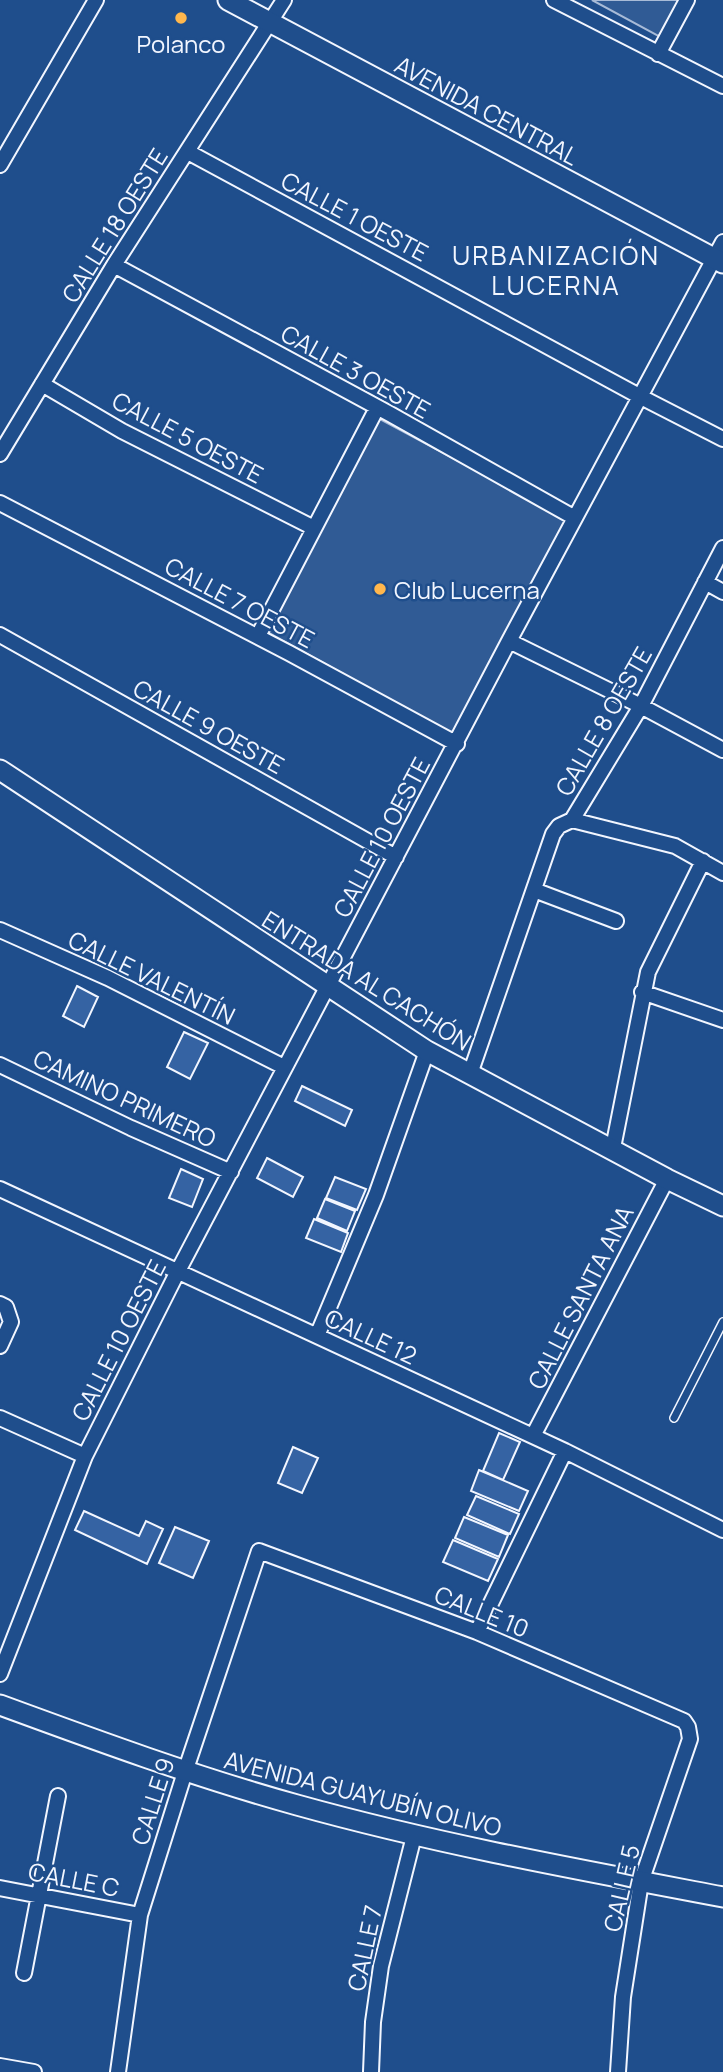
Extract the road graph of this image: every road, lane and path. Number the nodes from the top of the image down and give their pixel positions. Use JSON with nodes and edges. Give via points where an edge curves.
{"nodes":[{"id":1,"x":96,"y":0,"type":"edge"},
{"id":2,"x":229,"y":0,"type":"edge"},
{"id":3,"x":284,"y":0,"type":"edge"},
{"id":4,"x":554,"y":0,"type":"edge"},
{"id":5,"x":687,"y":0,"type":"edge"},
{"id":6,"x":270,"y":23,"type":"junction"},
{"id":7,"x":658,"y":54,"type":"junction"},
{"id":8,"x":723,"y":86,"type":"edge"},
{"id":9,"x":188,"y":152,"type":"junction"},
{"id":10,"x":0,"y":165,"type":"edge"},
{"id":11,"x":720,"y":254,"type":"edge"},
{"id":12,"x":114,"y":265,"type":"junction"},
{"id":13,"x":43,"y":384,"type":"junction"},
{"id":14,"x":639,"y":396,"type":"junction"},
{"id":15,"x":377,"y":408,"type":"junction"},
{"id":16,"x":723,"y":439,"type":"edge"},
{"id":17,"x":0,"y":454,"type":"edge"},
{"id":18,"x":0,"y":503,"type":"edge"},
{"id":19,"x":575,"y":519,"type":"junction"},
{"id":20,"x":314,"y":528,"type":"junction"},
{"id":21,"x":723,"y":548,"type":"edge"},
{"id":22,"x":705,"y":582,"type":"junction"},
{"id":23,"x":723,"y":592,"type":"edge"},
{"id":24,"x":0,"y":635,"type":"edge"},
{"id":25,"x":258,"y":636,"type":"junction"},
{"id":26,"x":509,"y":641,"type":"junction"},
{"id":27,"x":641,"y":706,"type":"junction"},
{"id":28,"x":457,"y":744,"type":"junction"},
{"id":29,"x":723,"y":750,"type":"edge"},
{"id":30,"x":0,"y":770,"type":"edge"},
{"id":31,"x":572,"y":820,"type":"junction"},
{"id":32,"x":397,"y":857,"type":"junction"},
{"id":33,"x":703,"y":861,"type":"junction"},
{"id":34,"x":723,"y":873,"type":"edge"},
{"id":35,"x":534,"y":890,"type":"junction"},
{"id":36,"x":616,"y":921,"type":"dead end"},
{"id":37,"x":0,"y":930,"type":"edge"},
{"id":38,"x":327,"y":986,"type":"junction"},
{"id":39,"x":642,"y":992,"type":"junction"},
{"id":40,"x":723,"y":1020,"type":"edge"},
{"id":41,"x":427,"y":1051,"type":"junction"},
{"id":42,"x":0,"y":1065,"type":"edge"},
{"id":43,"x":284,"y":1067,"type":"junction"},
{"id":44,"x":470,"y":1074,"type":"junction"},
{"id":45,"x":613,"y":1148,"type":"junction"},
{"id":46,"x":230,"y":1172,"type":"junction"},
{"id":47,"x":667,"y":1179,"type":"junction"},
{"id":48,"x":0,"y":1189,"type":"edge"},
{"id":49,"x":723,"y":1206,"type":"edge"},
{"id":50,"x":177,"y":1273,"type":"junction"},
{"id":51,"x":0,"y":1304,"type":"edge"},
{"id":52,"x":723,"y":1322,"type":"edge"},
{"id":53,"x":317,"y":1336,"type":"junction"},
{"id":54,"x":0,"y":1346,"type":"edge"},
{"id":55,"x":674,"y":1418,"type":"dead end"},
{"id":56,"x":0,"y":1419,"type":"edge"},
{"id":57,"x":533,"y":1437,"type":"junction"},
{"id":58,"x":565,"y":1451,"type":"junction"},
{"id":59,"x":85,"y":1456,"type":"junction"},
{"id":60,"x":722,"y":1527,"type":"edge"},
{"id":61,"x":260,"y":1551,"type":"joint"},
{"id":62,"x":477,"y":1632,"type":"junction"},
{"id":63,"x":0,"y":1674,"type":"edge"},
{"id":64,"x":0,"y":1705,"type":"edge"},
{"id":65,"x":684,"y":1721,"type":"joint"},
{"id":66,"x":185,"y":1772,"type":"junction"},
{"id":67,"x":58,"y":1796,"type":"dead end"},
{"id":68,"x":414,"y":1836,"type":"junction"},
{"id":69,"x":641,"y":1882,"type":"junction"},
{"id":70,"x":0,"y":1888,"type":"edge"},
{"id":71,"x":38,"y":1895,"type":"junction"},
{"id":72,"x":723,"y":1897,"type":"edge"},
{"id":73,"x":140,"y":1915,"type":"junction"},
{"id":74,"x":24,"y":1973,"type":"dead end"},
{"id":75,"x":0,"y":2066,"type":"edge"},
{"id":76,"x":34,"y":2072,"type":"edge"},
{"id":77,"x":118,"y":2072,"type":"edge"},
{"id":78,"x":371,"y":2072,"type":"edge"},
{"id":79,"x":618,"y":2072,"type":"edge"}],
"edges":[{"from":1,"to":10,"type":"street"},
{"from":2,"to":6,"type":"main road","name":"AVENIDA CENTRAL"},
{"from":3,"to":6,"type":"street","name":"CALLE 18 OESTE"},
{"from":4,"to":7,"type":"street"},
{"from":5,"to":7,"type":"street"},
{"from":6,"to":9,"type":"street","name":"CALLE 18 OESTE"},
{"from":6,"to":11,"type":"main road","name":"AVENIDA CENTRAL"},
{"from":7,"to":8,"type":"street"},
{"from":9,"to":12,"type":"street","name":"CALLE 18 OESTE"},
{"from":9,"to":14,"type":"street","name":"CALLE 1 OESTE"},
{"from":11,"to":14,"type":"street","name":"CALLE 10 OESTE"},
{"from":12,"to":13,"type":"street","name":"CALLE 18 OESTE"},
{"from":12,"to":15,"type":"street","name":"CALLE 3 OESTE"},
{"from":13,"to":17,"type":"street","name":"CALLE 18 OESTE"},
{"from":13,"to":20,"type":"street","name":"CALLE 5 OESTE","via":[[122,431]]},
{"from":14,"to":16,"type":"street","name":"CALLE 1 OESTE"},
{"from":14,"to":19,"type":"street","name":"CALLE 10 OESTE"},
{"from":15,"to":19,"type":"street","name":"CALLE 3 OESTE"},
{"from":15,"to":20,"type":"street"},
{"from":18,"to":25,"type":"street","name":"CALLE 7 OESTE"},
{"from":19,"to":26,"type":"street","name":"CALLE 10 OESTE"},
{"from":20,"to":25,"type":"street"},
{"from":21,"to":22,"type":"street","name":"CALLE 8 OESTE"},
{"from":22,"to":23,"type":"street"},
{"from":22,"to":27,"type":"street","name":"CALLE 8 OESTE"},
{"from":24,"to":32,"type":"street","name":"CALLE 9 OESTE"},
{"from":25,"to":28,"type":"street","name":"CALLE 7 OESTE"},
{"from":26,"to":27,"type":"street"},
{"from":26,"to":28,"type":"street","name":"CALLE 10 OESTE"},
{"from":27,"to":29,"type":"street"},
{"from":27,"to":31,"type":"street","name":"CALLE 8 OESTE"},
{"from":28,"to":32,"type":"street","name":"CALLE 10 OESTE"},
{"from":30,"to":38,"type":"main road","name":"ENTRADA AL CACHÓN"},
{"from":31,"to":33,"type":"street","via":[[675,846]]},
{"from":31,"to":35,"type":"street","name":"CALLE 8 OESTE","via":[[553,834]]},
{"from":32,"to":38,"type":"street","name":"CALLE 10 OESTE"},
{"from":33,"to":34,"type":"street"},
{"from":33,"to":39,"type":"street"},
{"from":35,"to":36,"type":"street"},
{"from":35,"to":44,"type":"street","name":"CALLE 8 OESTE"},
{"from":37,"to":43,"type":"street","name":"CALLE VALENTÍN","via":[[108,978]]},
{"from":38,"to":41,"type":"main road","name":"ENTRADA AL CACHÓN"},
{"from":38,"to":43,"type":"street","name":"CALLE 10 OESTE"},
{"from":39,"to":40,"type":"street"},
{"from":39,"to":45,"type":"street"},
{"from":41,"to":44,"type":"main road","name":"ENTRADA AL CACHÓN"},
{"from":41,"to":53,"type":"street","via":[[376,1195]]},
{"from":42,"to":46,"type":"street","name":"CAMINO PRIMERO"},
{"from":43,"to":46,"type":"street","name":"CALLE 10 OESTE"},
{"from":44,"to":45,"type":"main road","name":"ENTRADA AL CACHÓN"},
{"from":45,"to":47,"type":"main road","name":"ENTRADA AL CACHÓN"},
{"from":46,"to":50,"type":"street","name":"CALLE 10 OESTE"},
{"from":47,"to":49,"type":"main road","name":"ENTRADA AL CACHÓN"},
{"from":47,"to":57,"type":"street","name":"CALLE SANTA ANA"},
{"from":48,"to":50,"type":"street","name":"CALLE 12"},
{"from":50,"to":53,"type":"street","name":"CALLE 12"},
{"from":50,"to":59,"type":"street","name":"CALLE 10 OESTE"},
{"from":51,"to":54,"type":"street","via":[[6,1307],[11,1322]]},
{"from":52,"to":55,"type":"lane"},
{"from":53,"to":57,"type":"street","name":"CALLE 12"},
{"from":56,"to":59,"type":"street"},
{"from":57,"to":58,"type":"street","name":"CALLE 12"},
{"from":58,"to":60,"type":"street","name":"CALLE 12"},
{"from":58,"to":62,"type":"street"},
{"from":59,"to":63,"type":"street","name":"CALLE 10 OESTE"},
{"from":61,"to":62,"type":"street","name":"CALLE 10"},
{"from":61,"to":66,"type":"street","name":"CALLE 9"},
{"from":62,"to":65,"type":"street","name":"CALLE 10"},
{"from":64,"to":66,"type":"main road","name":"AVENIDA GUAYUBÍN OLIVO"},
{"from":65,"to":69,"type":"street","name":"CALLE 5","via":[[690,1739]]},
{"from":66,"to":68,"type":"main road","name":"AVENIDA GUAYUBÍN OLIVO"},
{"from":66,"to":73,"type":"street","name":"CALLE 9"},
{"from":67,"to":71,"type":"street"},
{"from":68,"to":69,"type":"main road","name":"AVENIDA GUAYUBÍN OLIVO"},
{"from":68,"to":78,"type":"street","name":"CALLE 7","via":[[381,1966]]},
{"from":69,"to":72,"type":"main road","name":"AVENIDA GUAYUBÍN OLIVO"},
{"from":69,"to":79,"type":"street","name":"CALLE 5","via":[[623,1997]]},
{"from":70,"to":71,"type":"street","name":"CALLE C"},
{"from":71,"to":73,"type":"street","name":"CALLE C"},
{"from":71,"to":74,"type":"street"},
{"from":73,"to":77,"type":"street","name":"CALLE 9"},
{"from":75,"to":76,"type":"street"}]}
